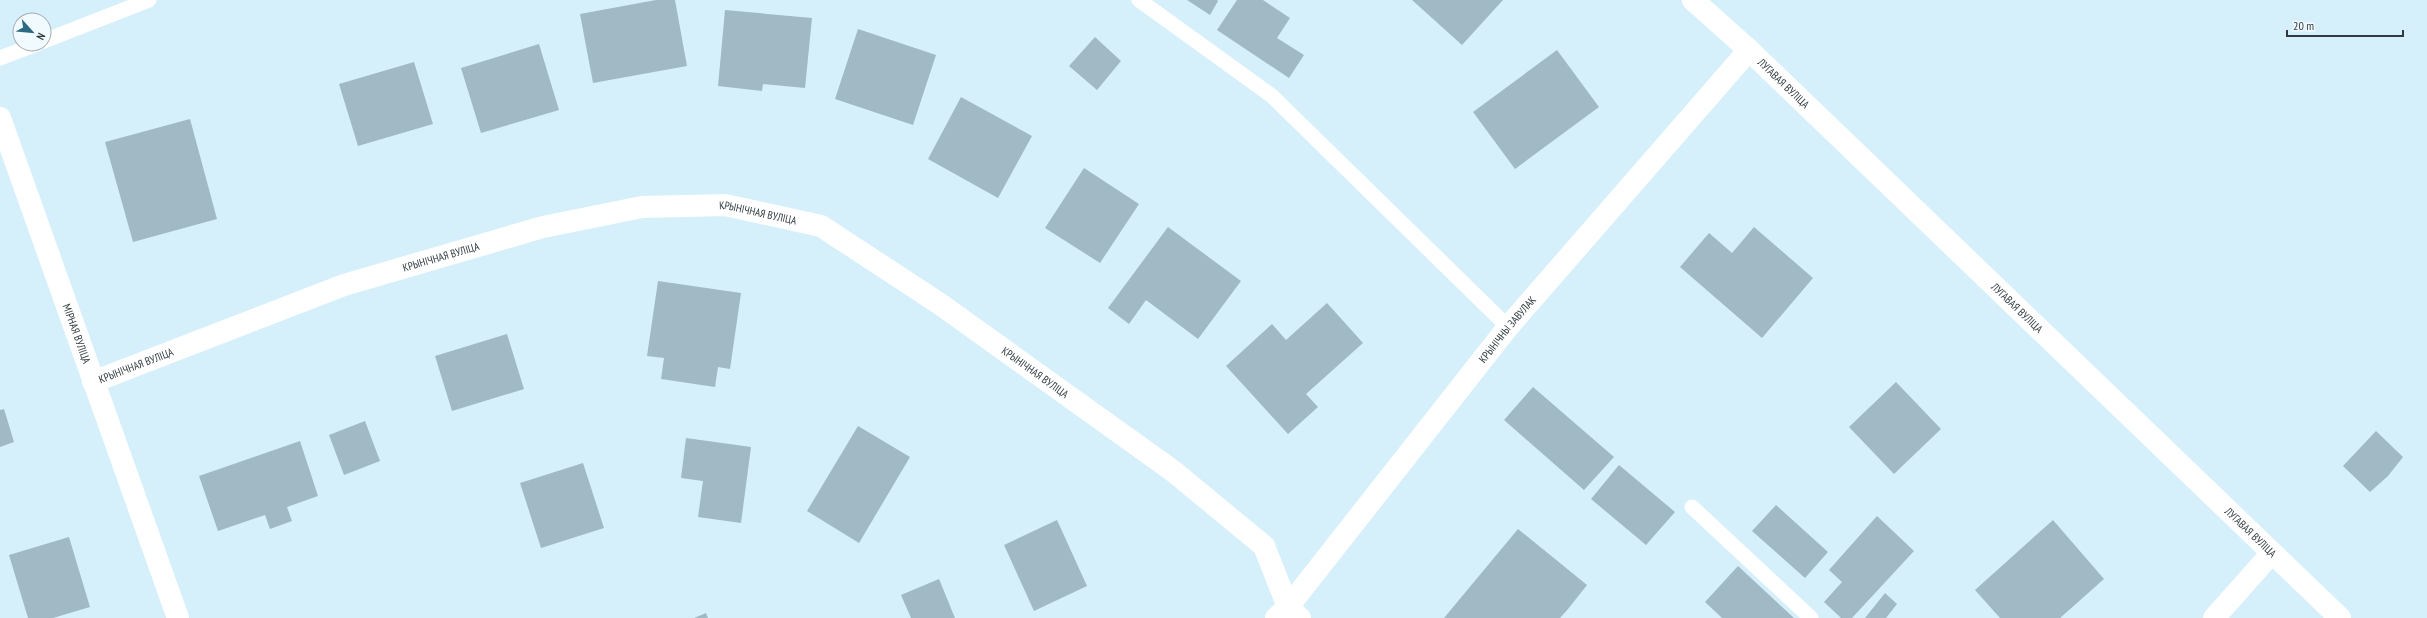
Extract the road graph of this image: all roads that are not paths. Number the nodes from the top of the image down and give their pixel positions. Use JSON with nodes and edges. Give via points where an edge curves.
{"nodes":[{"id":1,"x":149,"y":0,"type":"edge"},
{"id":2,"x":1139,"y":0,"type":"edge"},
{"id":3,"x":1693,"y":0,"type":"edge"},
{"id":4,"x":52,"y":38,"type":"edge"},
{"id":5,"x":1749,"y":50,"type":"junction"},
{"id":6,"x":15,"y":52,"type":"edge"},
{"id":7,"x":0,"y":58,"type":"edge"},
{"id":8,"x":0,"y":118,"type":"edge"},
{"id":9,"x":1508,"y":327,"type":"junction"},
{"id":10,"x":93,"y":382,"type":"junction"},
{"id":11,"x":1692,"y":507,"type":"dead end"},
{"id":12,"x":2271,"y":554,"type":"junction"},
{"id":13,"x":1288,"y":614,"type":"edge"},
{"id":14,"x":178,"y":618,"type":"edge"},
{"id":15,"x":1811,"y":618,"type":"edge"},
{"id":16,"x":2214,"y":618,"type":"edge"},
{"id":17,"x":2340,"y":618,"type":"edge"}],
"edges":[{"from":1,"to":4,"type":"lane"},
{"from":2,"to":9,"type":"lane","via":[[1272,96]]},
{"from":3,"to":5,"type":"street","name":"ЛУГАВАЯ ВУЛІЦА"},
{"from":5,"to":9,"type":"street","name":"КРЫНІЧНЫ ЗАВУЛАК"},
{"from":5,"to":12,"type":"street","name":"ЛУГАВАЯ ВУЛІЦА"},
{"from":6,"to":7,"type":"lane"},
{"from":8,"to":10,"type":"street","name":"МІРНАЯ ВУЛІЦА"},
{"from":9,"to":13,"type":"street","name":"КРЫНІЧНЫ ЗАВУЛАК"},
{"from":10,"to":13,"type":"street","name":"КРЫНІЧНАЯ ВУЛІЦА","via":[[344,285],[543,227],[642,208],[725,205],[822,226],[947,308],[1173,471],[1264,546]]},
{"from":10,"to":14,"type":"street","name":"МІРНАЯ ВУЛІЦА"},
{"from":11,"to":15,"type":"lane"},
{"from":12,"to":16,"type":"street"},
{"from":12,"to":17,"type":"street","name":"ЛУГАВАЯ ВУЛІЦА"}]}
